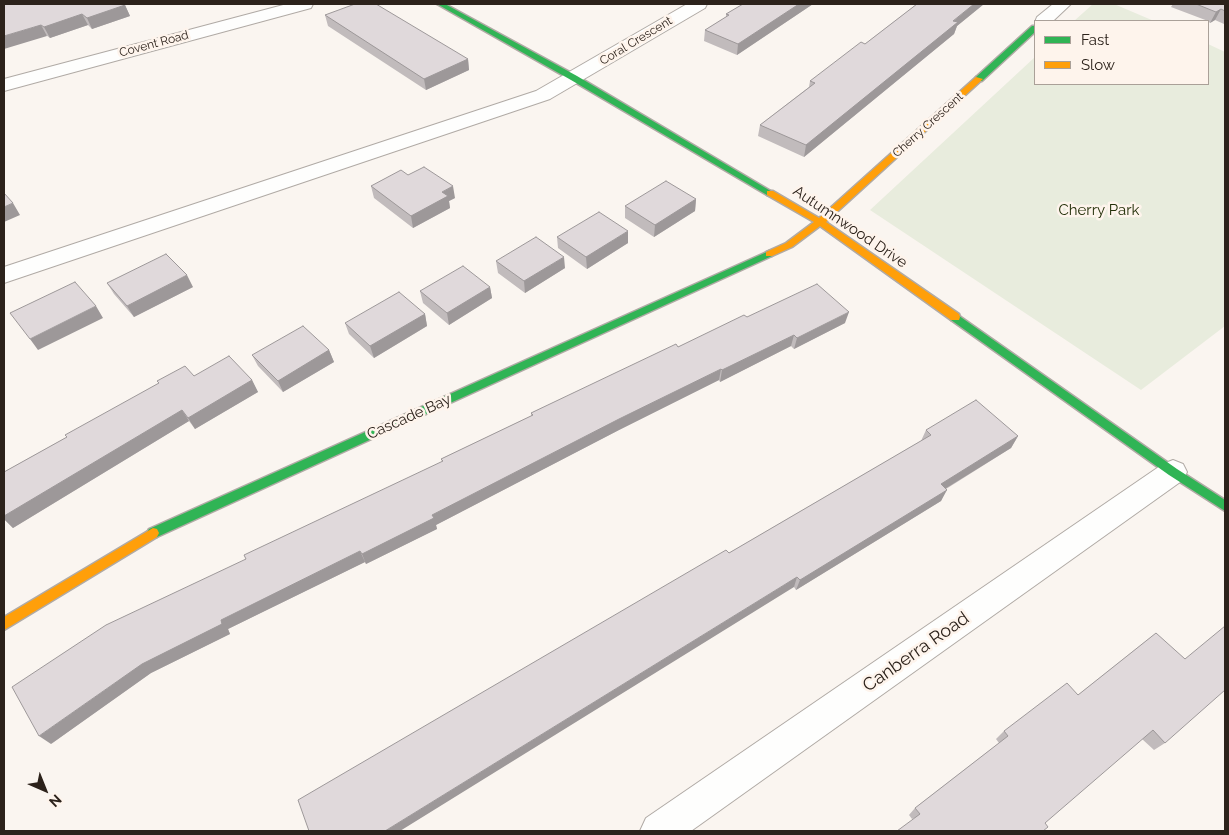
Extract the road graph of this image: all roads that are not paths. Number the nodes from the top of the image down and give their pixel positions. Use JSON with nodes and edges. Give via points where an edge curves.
{"nodes":[{"id":1,"x":305,"y":4,"type":"edge"},
{"id":2,"x":440,"y":4,"type":"edge"},
{"id":3,"x":699,"y":4,"type":"edge"},
{"id":4,"x":1062,"y":4,"type":"edge"},
{"id":5,"x":1044,"y":20,"type":"edge"},
{"id":6,"x":1034,"y":29,"type":"edge"},
{"id":7,"x":574,"y":78,"type":"junction"},
{"id":8,"x":4,"y":84,"type":"edge"},
{"id":9,"x":820,"y":222,"type":"junction"},
{"id":10,"x":4,"y":276,"type":"edge"},
{"id":11,"x":1174,"y":472,"type":"junction"},
{"id":12,"x":1225,"y":506,"type":"edge"},
{"id":13,"x":4,"y":624,"type":"edge"},
{"id":14,"x":659,"y":831,"type":"edge"}],
"edges":[{"from":1,"to":8,"type":"street","name":"Covent Road"},
{"from":2,"to":7,"type":"street","name":"Autumnwood Drive"},
{"from":3,"to":7,"type":"street","name":"Coral Crescent"},
{"from":4,"to":5,"type":"street"},
{"from":6,"to":9,"type":"street","name":"Cherry Crescent"},
{"from":7,"to":9,"type":"street","name":"Autumnwood Drive"},
{"from":7,"to":10,"type":"street","via":[[543,95]]},
{"from":9,"to":11,"type":"street","name":"Autumnwood Drive"},
{"from":9,"to":13,"type":"street","name":"Cascade Bay","via":[[789,245],[147,536]]},
{"from":11,"to":12,"type":"street","name":"Autumnwood Drive"},
{"from":11,"to":14,"type":"street","name":"Canberra Road"}]}
